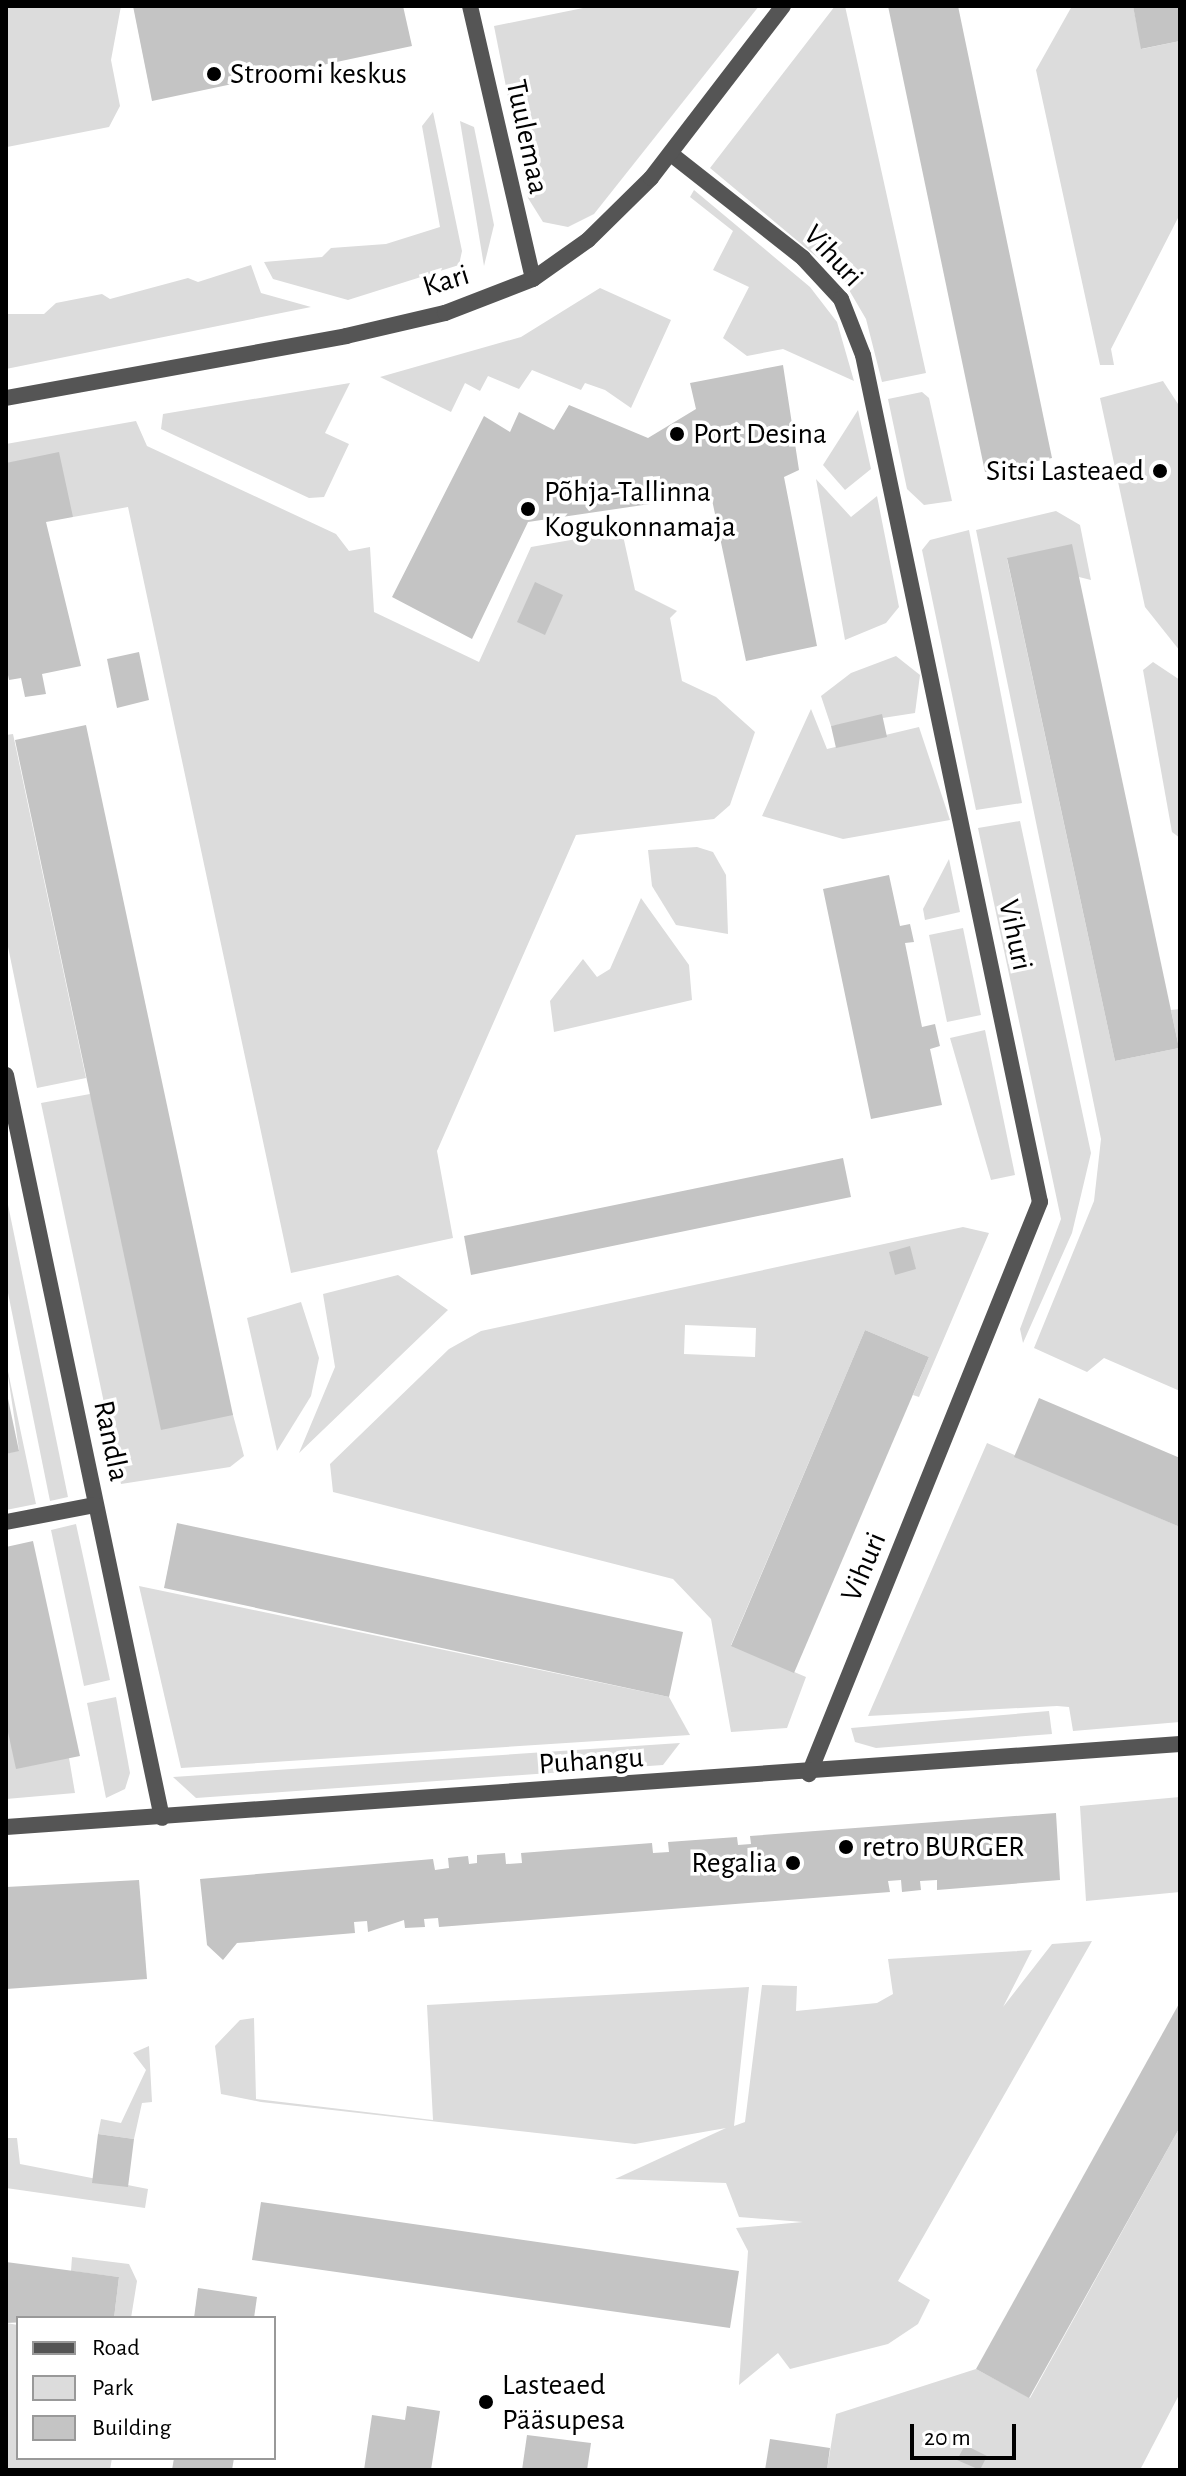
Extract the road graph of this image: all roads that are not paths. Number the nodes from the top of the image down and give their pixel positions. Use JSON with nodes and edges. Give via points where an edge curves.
{"nodes":[{"id":1,"x":470,"y":6,"type":"edge"},
{"id":2,"x":783,"y":6,"type":"edge"},
{"id":3,"x":671,"y":154,"type":"junction"},
{"id":4,"x":533,"y":279,"type":"junction"},
{"id":5,"x":6,"y":398,"type":"edge"},
{"id":6,"x":6,"y":1075,"type":"edge"},
{"id":7,"x":95,"y":1505,"type":"junction"},
{"id":8,"x":6,"y":1522,"type":"edge"},
{"id":9,"x":1180,"y":1744,"type":"edge"},
{"id":10,"x":809,"y":1774,"type":"junction"},
{"id":11,"x":162,"y":1818,"type":"junction"},
{"id":12,"x":6,"y":1827,"type":"edge"}],
"edges":[{"from":1,"to":4,"type":"street","name":"Tuulemaa"},
{"from":2,"to":3,"type":"street","name":"Kari"},
{"from":3,"to":4,"type":"street","name":"Kari","via":[[588,240]]},
{"from":3,"to":10,"type":"street","name":"Vihuri","via":[[803,258],[841,299],[863,355],[1040,1202]]},
{"from":4,"to":5,"type":"street","name":"Kari","via":[[445,313],[346,336]]},
{"from":6,"to":7,"type":"street","name":"Randla"},
{"from":7,"to":8,"type":"street"},
{"from":7,"to":11,"type":"street","name":"Randla"},
{"from":9,"to":10,"type":"street","name":"Puhangu"},
{"from":10,"to":11,"type":"street","name":"Puhangu"},
{"from":11,"to":12,"type":"street","name":"Puhangu"}]}
